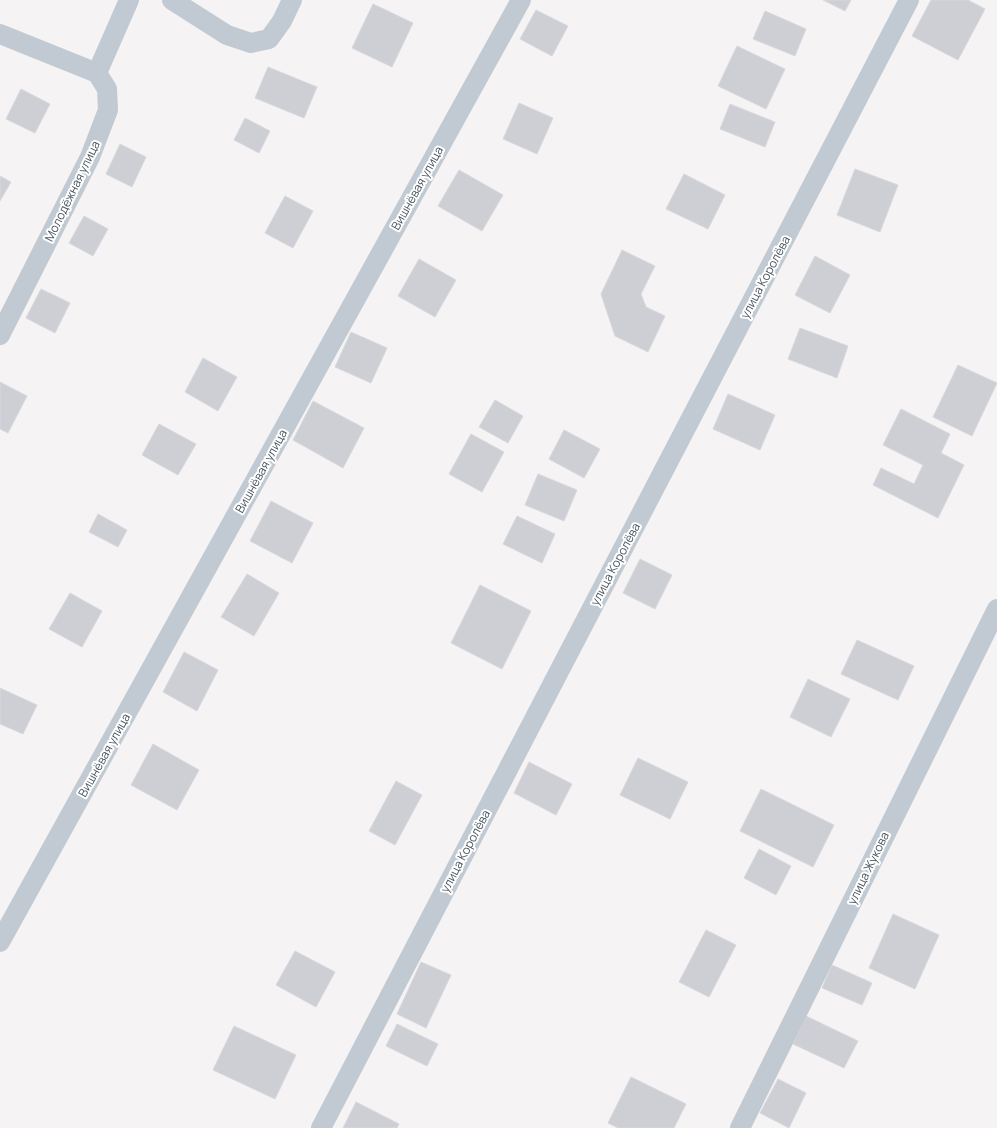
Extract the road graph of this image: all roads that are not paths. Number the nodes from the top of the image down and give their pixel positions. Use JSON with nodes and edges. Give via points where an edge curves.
{"nodes":[{"id":1,"x":129,"y":0,"type":"edge"},
{"id":2,"x":172,"y":0,"type":"edge"},
{"id":3,"x":292,"y":0,"type":"edge"},
{"id":4,"x":521,"y":0,"type":"edge"},
{"id":5,"x":909,"y":0,"type":"edge"},
{"id":6,"x":0,"y":34,"type":"edge"},
{"id":7,"x":97,"y":73,"type":"junction"},
{"id":8,"x":0,"y":335,"type":"edge"},
{"id":9,"x":997,"y":609,"type":"edge"},
{"id":10,"x":0,"y":942,"type":"edge"},
{"id":11,"x":321,"y":1128,"type":"edge"},
{"id":12,"x":740,"y":1128,"type":"edge"}],
"edges":[{"from":1,"to":7,"type":"street"},
{"from":2,"to":3,"type":"street","via":[[227,35],[251,43],[269,39]]},
{"from":4,"to":10,"type":"street","name":"Вишнёвая улица"},
{"from":5,"to":11,"type":"street","name":"улица Королёва"},
{"from":6,"to":7,"type":"street"},
{"from":7,"to":8,"type":"street","name":"Молодёжная улица","via":[[107,89],[108,110],[90,157]]},
{"from":9,"to":12,"type":"street","name":"улица Жукова"}]}
